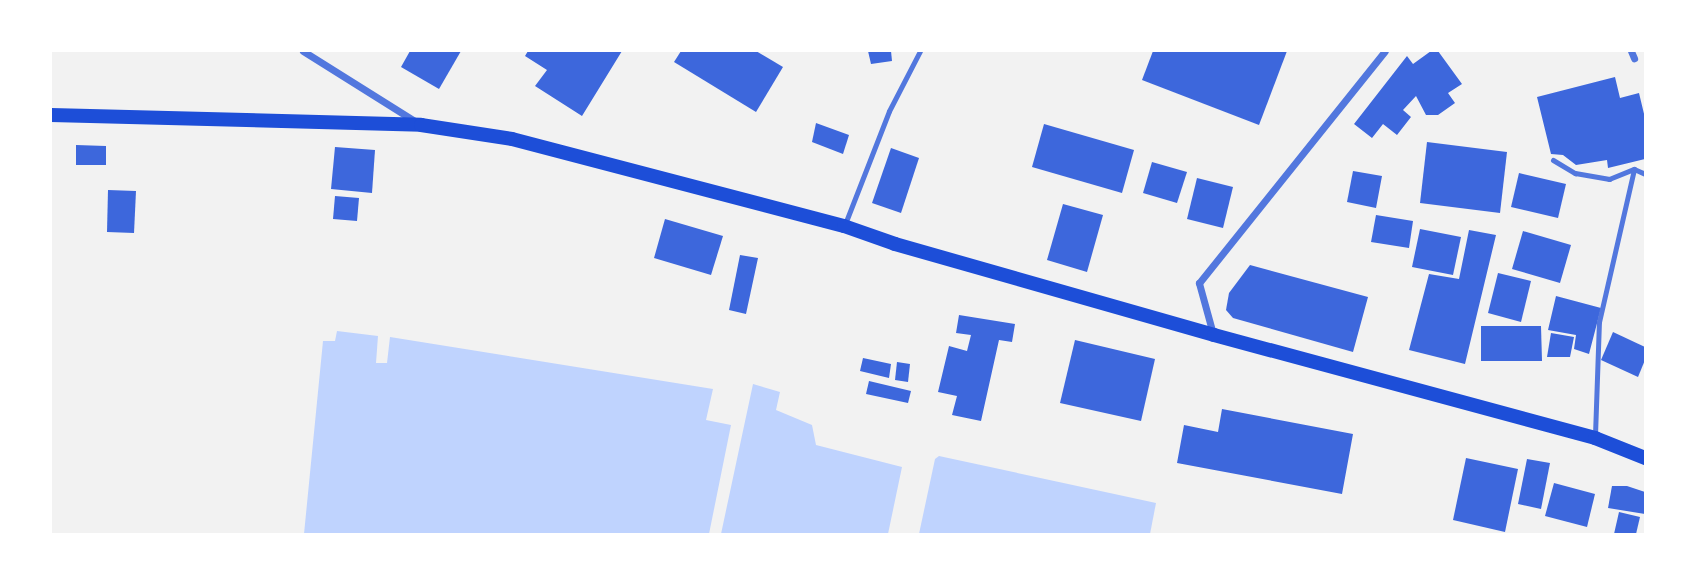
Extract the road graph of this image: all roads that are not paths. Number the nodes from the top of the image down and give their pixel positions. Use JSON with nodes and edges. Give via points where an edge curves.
{"nodes":[{"id":1,"x":303,"y":51,"type":"edge"},
{"id":2,"x":920,"y":51,"type":"edge"},
{"id":3,"x":1385,"y":51,"type":"edge"},
{"id":4,"x":51,"y":115,"type":"edge"},
{"id":5,"x":421,"y":125,"type":"junction"},
{"id":6,"x":1553,"y":160,"type":"dead end"},
{"id":7,"x":1634,"y":169,"type":"junction"},
{"id":8,"x":1645,"y":174,"type":"edge"},
{"id":9,"x":844,"y":226,"type":"junction"},
{"id":10,"x":1214,"y":335,"type":"junction"},
{"id":11,"x":1595,"y":438,"type":"junction"},
{"id":12,"x":1645,"y":458,"type":"edge"}],
"edges":[{"from":1,"to":5,"type":"street"},
{"from":2,"to":9,"type":"lane","via":[[888,111]]},
{"from":3,"to":10,"type":"street","via":[[1199,283]]},
{"from":4,"to":5,"type":"main road"},
{"from":5,"to":9,"type":"main road","via":[[512,139]]},
{"from":6,"to":7,"type":"lane","via":[[1575,173],[1609,179]]},
{"from":7,"to":8,"type":"lane"},
{"from":7,"to":11,"type":"lane","via":[[1599,322]]},
{"from":9,"to":10,"type":"main road"},
{"from":10,"to":11,"type":"main road"},
{"from":11,"to":12,"type":"main road"}]}
